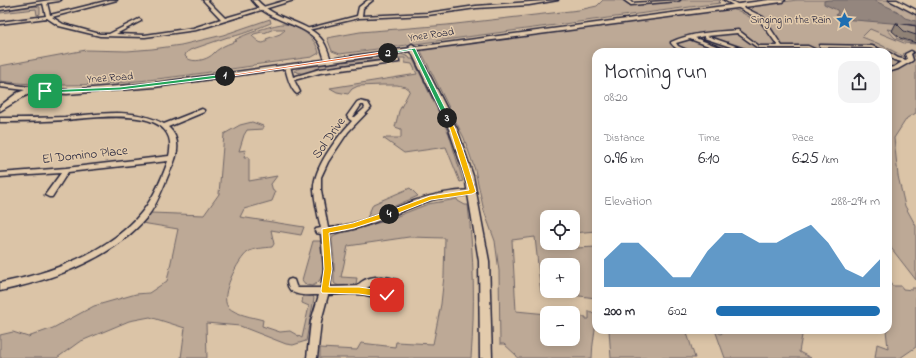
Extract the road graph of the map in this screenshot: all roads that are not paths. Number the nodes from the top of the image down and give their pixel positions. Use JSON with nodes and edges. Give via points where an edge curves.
{"nodes":[{"id":1,"x":60,"y":0,"type":"edge"},
{"id":2,"x":115,"y":0,"type":"edge"},
{"id":3,"x":205,"y":0,"type":"edge"},
{"id":4,"x":254,"y":0,"type":"edge"},
{"id":5,"x":292,"y":0,"type":"edge"},
{"id":6,"x":371,"y":0,"type":"edge"},
{"id":7,"x":556,"y":0,"type":"edge"},
{"id":8,"x":626,"y":0,"type":"edge"},
{"id":9,"x":678,"y":0,"type":"edge"},
{"id":10,"x":753,"y":0,"type":"edge"},
{"id":11,"x":779,"y":0,"type":"edge"},
{"id":12,"x":892,"y":0,"type":"edge"},
{"id":13,"x":903,"y":0,"type":"edge"},
{"id":14,"x":45,"y":3,"type":"junction"},
{"id":15,"x":732,"y":3,"type":"edge"},
{"id":16,"x":916,"y":7,"type":"edge"},
{"id":17,"x":261,"y":8,"type":"junction"},
{"id":18,"x":0,"y":9,"type":"edge"},
{"id":19,"x":916,"y":12,"type":"edge"},
{"id":20,"x":48,"y":17,"type":"junction"},
{"id":21,"x":359,"y":17,"type":"junction"},
{"id":22,"x":138,"y":20,"type":"dead end"},
{"id":23,"x":224,"y":20,"type":"junction"},
{"id":24,"x":0,"y":23,"type":"edge"},
{"id":25,"x":308,"y":29,"type":"junction"},
{"id":26,"x":108,"y":36,"type":"junction"},
{"id":27,"x":704,"y":36,"type":"junction"},
{"id":28,"x":691,"y":38,"type":"junction"},
{"id":29,"x":822,"y":46,"type":"dead end"},
{"id":30,"x":413,"y":47,"type":"junction"},
{"id":31,"x":758,"y":47,"type":"joint"},
{"id":32,"x":781,"y":47,"type":"junction"},
{"id":33,"x":679,"y":48,"type":"edge"},
{"id":34,"x":719,"y":48,"type":"edge"},
{"id":35,"x":740,"y":48,"type":"edge"},
{"id":36,"x":810,"y":48,"type":"edge"},
{"id":37,"x":874,"y":48,"type":"edge"},
{"id":38,"x":912,"y":52,"type":"dead end"},
{"id":39,"x":892,"y":57,"type":"edge"},
{"id":40,"x":327,"y":59,"type":"junction"},
{"id":41,"x":397,"y":61,"type":"dead end"},
{"id":42,"x":906,"y":62,"type":"junction"},
{"id":43,"x":288,"y":67,"type":"junction"},
{"id":44,"x":892,"y":69,"type":"edge"},
{"id":45,"x":291,"y":79,"type":"junction"},
{"id":46,"x":0,"y":86,"type":"edge"},
{"id":47,"x":35,"y":89,"type":"junction"},
{"id":48,"x":297,"y":92,"type":"dead end"},
{"id":49,"x":202,"y":111,"type":"dead end"},
{"id":50,"x":0,"y":115,"type":"edge"},
{"id":51,"x":356,"y":120,"type":"dead end"},
{"id":52,"x":164,"y":126,"type":"junction"},
{"id":53,"x":172,"y":158,"type":"junction"},
{"id":54,"x":66,"y":170,"type":"junction"},
{"id":55,"x":0,"y":175,"type":"edge"},
{"id":56,"x":472,"y":192,"type":"junction"},
{"id":57,"x":49,"y":195,"type":"dead end"},
{"id":58,"x":322,"y":231,"type":"junction"},
{"id":59,"x":291,"y":282,"type":"dead end"},
{"id":60,"x":0,"y":287,"type":"edge"},
{"id":61,"x":359,"y":290,"type":"dead end"},
{"id":62,"x":325,"y":291,"type":"junction"},
{"id":63,"x":312,"y":358,"type":"edge"},
{"id":64,"x":486,"y":358,"type":"edge"}],
"edges":[{"from":1,"to":14,"type":"street"},
{"from":2,"to":20,"type":"street"},
{"from":3,"to":23,"type":"street"},
{"from":4,"to":17,"type":"street"},
{"from":5,"to":17,"type":"street"},
{"from":6,"to":21,"type":"street","via":[[362,8]]},
{"from":7,"to":21,"type":"street","via":[[428,14]]},
{"from":8,"to":9,"type":"street","via":[[631,4]]},
{"from":10,"to":15,"type":"main road","name":"Ynez Road"},
{"from":11,"to":15,"type":"main road","name":"Ynez Road"},
{"from":12,"to":19,"type":"main road"},
{"from":13,"to":16,"type":"main road"},
{"from":14,"to":18,"type":"street"},
{"from":14,"to":20,"type":"street"},
{"from":15,"to":30,"type":"main road","name":"Ynez Road"},
{"from":15,"to":32,"type":"street","via":[[761,18]]},
{"from":17,"to":23,"type":"street"},
{"from":17,"to":25,"type":"street","via":[[271,15]]},
{"from":20,"to":24,"type":"street"},
{"from":20,"to":26,"type":"street","via":[[61,25]]},
{"from":21,"to":25,"type":"street"},
{"from":22,"to":26,"type":"street"},
{"from":23,"to":26,"type":"street","via":[[160,35]]},
{"from":25,"to":40,"type":"street","via":[[323,44]]},
{"from":27,"to":28,"type":"street"},
{"from":27,"to":31,"type":"street","via":[[738,31]]},
{"from":27,"to":35,"type":"street"},
{"from":28,"to":33,"type":"street","via":[[673,43]]},
{"from":28,"to":34,"type":"street"},
{"from":29,"to":37,"type":"street"},
{"from":30,"to":40,"type":"main road","name":"Ynez Road"},
{"from":30,"to":56,"type":"main road","via":[[453,129]]},
{"from":31,"to":32,"type":"street"},
{"from":32,"to":36,"type":"street"},
{"from":38,"to":42,"type":"street","via":[[908,54],[910,60]]},
{"from":39,"to":42,"type":"street"},
{"from":40,"to":43,"type":"main road","name":"Ynez Road"},
{"from":40,"to":47,"type":"main road","name":"Ynez Road","via":[[127,84]]},
{"from":41,"to":45,"type":"street","via":[[320,71]]},
{"from":42,"to":44,"type":"street"},
{"from":43,"to":45,"type":"street"},
{"from":43,"to":47,"type":"main road","name":"Ynez Road","via":[[120,89],[67,92]]},
{"from":45,"to":48,"type":"street"},
{"from":46,"to":47,"type":"main road","name":"Ynez Road"},
{"from":47,"to":50,"type":"main road"},
{"from":49,"to":52,"type":"street"},
{"from":50,"to":52,"type":"street","via":[[25,121],[138,116]]},
{"from":51,"to":58,"type":"street","name":"Sol Drive","via":[[325,162],[318,177]]},
{"from":52,"to":53,"type":"street","via":[[172,133],[176,145]]},
{"from":53,"to":54,"type":"street","name":"El Domino Place"},
{"from":53,"to":60,"type":"street","via":[[152,203],[125,232],[105,247],[62,269],[42,277]]},
{"from":54,"to":55,"type":"street","name":"El Domino Place"},
{"from":54,"to":57,"type":"street"},
{"from":56,"to":58,"type":"street","via":[[430,198],[354,226]]},
{"from":56,"to":64,"type":"main road","via":[[484,261]]},
{"from":58,"to":62,"type":"street","name":"Sol Drive","via":[[328,269]]},
{"from":59,"to":62,"type":"street","via":[[295,290]]},
{"from":61,"to":62,"type":"street"},
{"from":62,"to":63,"type":"street","name":"Sol Drive","via":[[316,321]]}]}
